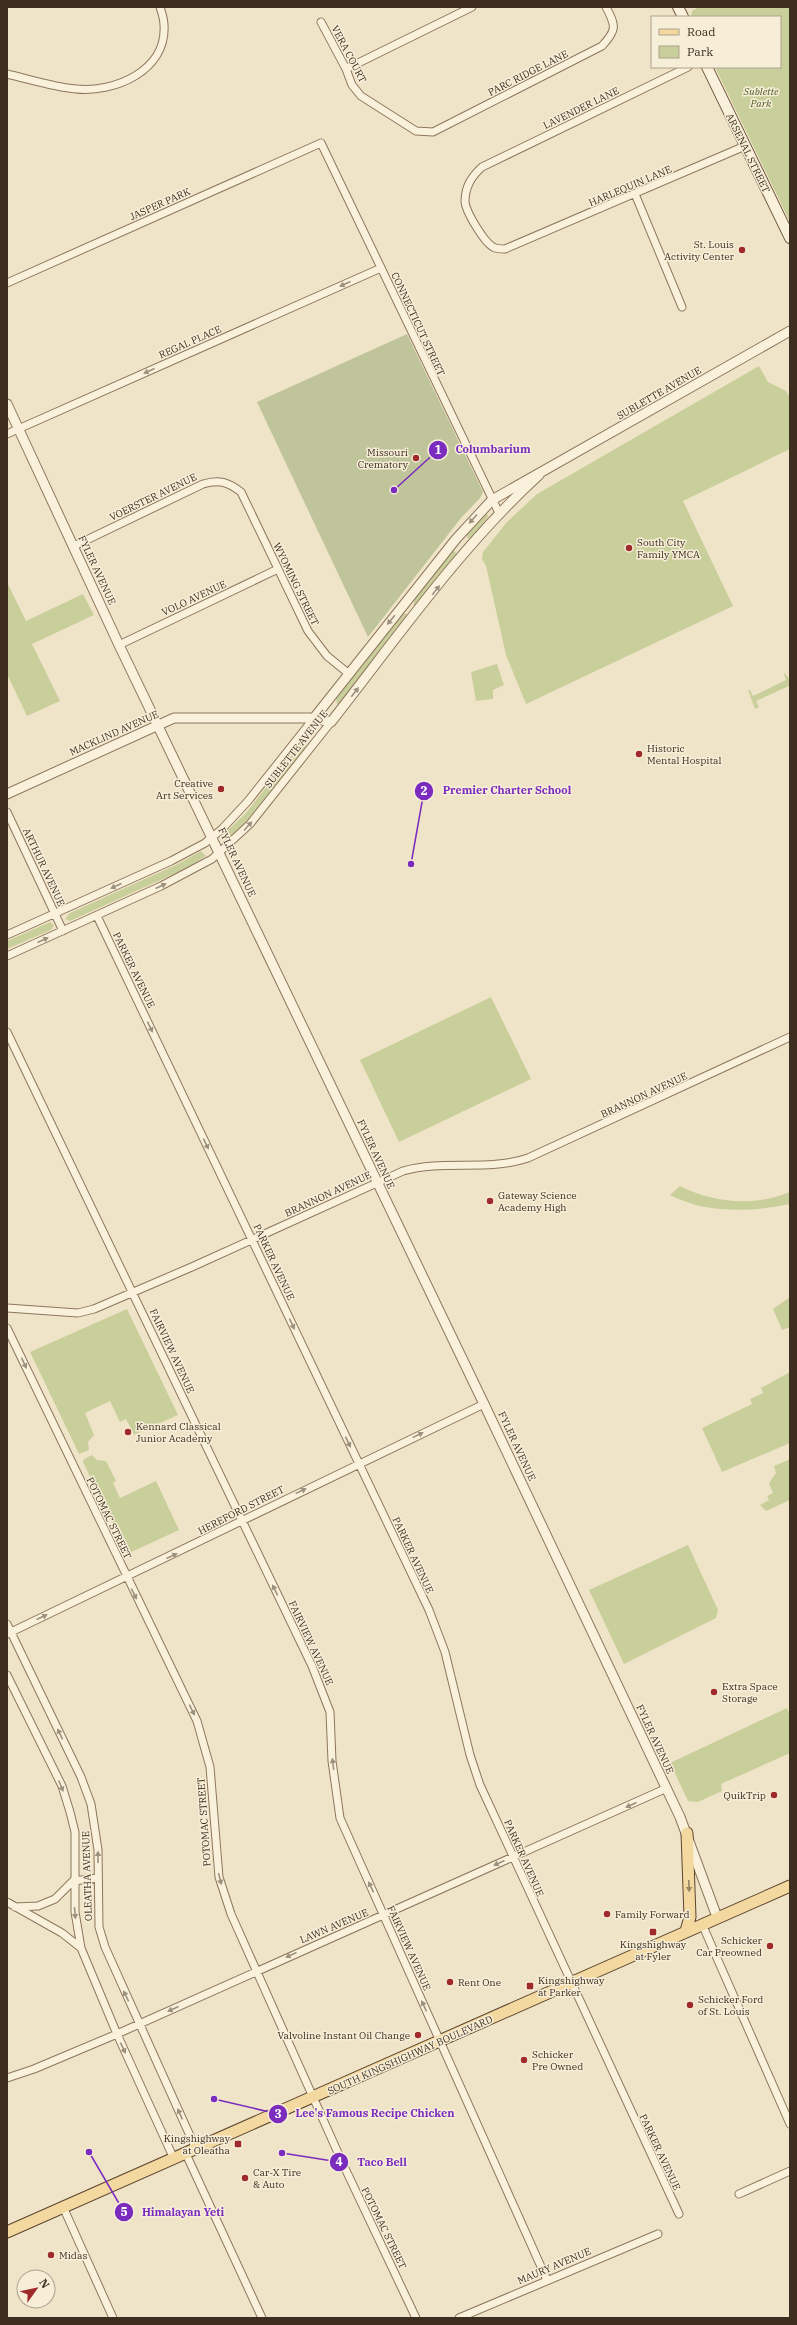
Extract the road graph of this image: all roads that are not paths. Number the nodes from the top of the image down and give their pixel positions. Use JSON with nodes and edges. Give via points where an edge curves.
{"nodes":[{"id":1,"x":160,"y":7,"type":"edge"},
{"id":2,"x":472,"y":7,"type":"edge"},
{"id":3,"x":606,"y":7,"type":"edge"},
{"id":4,"x":321,"y":22,"type":"dead end"},
{"id":5,"x":686,"y":68,"type":"edge"},
{"id":6,"x":707,"y":68,"type":"edge"},
{"id":7,"x":346,"y":69,"type":"junction"},
{"id":8,"x":7,"y":74,"type":"edge"},
{"id":9,"x":422,"y":132,"type":"joint"},
{"id":10,"x":321,"y":143,"type":"joint"},
{"id":11,"x":745,"y":146,"type":"junction"},
{"id":12,"x":482,"y":167,"type":"joint"},
{"id":13,"x":635,"y":194,"type":"junction"},
{"id":14,"x":790,"y":238,"type":"edge"},
{"id":15,"x":381,"y":268,"type":"junction"},
{"id":16,"x":7,"y":282,"type":"edge"},
{"id":17,"x":682,"y":307,"type":"dead end"},
{"id":18,"x":790,"y":331,"type":"edge"},
{"id":19,"x":7,"y":404,"type":"edge"},
{"id":20,"x":19,"y":429,"type":"junction"},
{"id":21,"x":7,"y":434,"type":"edge"},
{"id":22,"x":539,"y":475,"type":"junction"},
{"id":23,"x":241,"y":492,"type":"joint"},
{"id":24,"x":492,"y":500,"type":"junction"},
{"id":25,"x":499,"y":513,"type":"junction"},
{"id":26,"x":74,"y":546,"type":"junction"},
{"id":27,"x":278,"y":569,"type":"junction"},
{"id":28,"x":119,"y":645,"type":"junction"},
{"id":29,"x":348,"y":673,"type":"junction"},
{"id":30,"x":314,"y":718,"type":"junction"},
{"id":31,"x":331,"y":722,"type":"junction"},
{"id":32,"x":159,"y":724,"type":"junction"},
{"id":33,"x":7,"y":794,"type":"edge"},
{"id":34,"x":7,"y":812,"type":"edge"},
{"id":35,"x":213,"y":837,"type":"junction"},
{"id":36,"x":220,"y":853,"type":"junction"},
{"id":37,"x":55,"y":913,"type":"junction"},
{"id":38,"x":97,"y":916,"type":"junction"},
{"id":39,"x":63,"y":931,"type":"junction"},
{"id":40,"x":7,"y":935,"type":"edge"},
{"id":41,"x":7,"y":956,"type":"edge"},
{"id":42,"x":7,"y":1032,"type":"edge"},
{"id":43,"x":790,"y":1037,"type":"edge"},
{"id":44,"x":377,"y":1182,"type":"junction"},
{"id":45,"x":252,"y":1240,"type":"junction"},
{"id":46,"x":134,"y":1293,"type":"junction"},
{"id":47,"x":7,"y":1308,"type":"edge"},
{"id":48,"x":7,"y":1328,"type":"edge"},
{"id":49,"x":484,"y":1404,"type":"junction"},
{"id":50,"x":359,"y":1464,"type":"junction"},
{"id":51,"x":241,"y":1521,"type":"junction"},
{"id":52,"x":126,"y":1577,"type":"junction"},
{"id":53,"x":7,"y":1624,"type":"edge"},
{"id":54,"x":9,"y":1633,"type":"edge"},
{"id":55,"x":7,"y":1675,"type":"edge"},
{"id":56,"x":666,"y":1788,"type":"junction"},
{"id":57,"x":687,"y":1833,"type":"junction"},
{"id":58,"x":512,"y":1857,"type":"junction"},
{"id":59,"x":98,"y":1878,"type":"junction"},
{"id":60,"x":73,"y":1881,"type":"junction"},
{"id":61,"x":790,"y":1886,"type":"edge"},
{"id":62,"x":7,"y":1902,"type":"edge"},
{"id":63,"x":15,"y":1907,"type":"junction"},
{"id":64,"x":384,"y":1916,"type":"junction"},
{"id":65,"x":717,"y":1917,"type":"junction"},
{"id":66,"x":702,"y":1924,"type":"junction"},
{"id":67,"x":686,"y":1931,"type":"junction"},
{"id":68,"x":81,"y":1948,"type":"junction"},
{"id":69,"x":257,"y":1972,"type":"junction"},
{"id":70,"x":570,"y":1983,"type":"junction"},
{"id":71,"x":139,"y":2024,"type":"junction"},
{"id":72,"x":117,"y":2034,"type":"junction"},
{"id":73,"x":441,"y":2041,"type":"junction"},
{"id":74,"x":7,"y":2078,"type":"edge"},
{"id":75,"x":312,"y":2098,"type":"junction"},
{"id":76,"x":790,"y":2124,"type":"edge"},
{"id":77,"x":191,"y":2152,"type":"junction"},
{"id":78,"x":174,"y":2159,"type":"junction"},
{"id":79,"x":790,"y":2172,"type":"edge"},
{"id":80,"x":739,"y":2194,"type":"dead end"},
{"id":81,"x":64,"y":2209,"type":"junction"},
{"id":82,"x":679,"y":2214,"type":"dead end"},
{"id":83,"x":7,"y":2232,"type":"edge"},
{"id":84,"x":658,"y":2234,"type":"dead end"},
{"id":85,"x":546,"y":2280,"type":"junction"},
{"id":86,"x":113,"y":2318,"type":"edge"},
{"id":87,"x":262,"y":2318,"type":"edge"},
{"id":88,"x":416,"y":2318,"type":"edge"},
{"id":89,"x":459,"y":2318,"type":"edge"}],
"edges":[{"from":1,"to":8,"type":"street","via":[[164,26],[158,52],[142,72],[131,79],[92,89],[76,89]]},
{"from":2,"to":7,"type":"street"},
{"from":3,"to":9,"type":"street","name":"PARC RIDGE LANE","via":[[614,22],[614,31],[602,46],[433,132]]},
{"from":4,"to":7,"type":"street","name":"VERA COURT"},
{"from":5,"to":12,"type":"street","name":"LAVENDER LANE"},
{"from":6,"to":11,"type":"main road","name":"ARSENAL STREET"},
{"from":7,"to":9,"type":"street","name":"VERA COURT","via":[[352,85],[361,96],[416,132]]},
{"from":10,"to":15,"type":"street","name":"CONNECTICUT STREET"},
{"from":10,"to":16,"type":"street","name":"JASPER PARK"},
{"from":11,"to":13,"type":"street","name":"HARLEQUIN LANE"},
{"from":11,"to":14,"type":"main road","name":"ARSENAL STREET"},
{"from":12,"to":13,"type":"street","name":"HARLEQUIN LANE","via":[[472,176],[465,204],[483,239],[494,248],[505,249]]},
{"from":13,"to":17,"type":"street"},
{"from":15,"to":20,"type":"street","name":"REGAL PLACE","one_way":true},
{"from":15,"to":24,"type":"street","name":"CONNECTICUT STREET"},
{"from":18,"to":22,"type":"street","name":"SUBLETTE AVENUE"},
{"from":19,"to":20,"type":"street","name":"FYLER AVENUE"},
{"from":20,"to":21,"type":"street","name":"REGAL PLACE"},
{"from":20,"to":26,"type":"street","name":"FYLER AVENUE"},
{"from":22,"to":24,"type":"street","name":"SUBLETTE AVENUE","via":[[515,485]]},
{"from":22,"to":25,"type":"street","name":"SUBLETTE AVENUE"},
{"from":23,"to":26,"type":"street","name":"VOERSTER AVENUE","via":[[223,481],[203,484]]},
{"from":23,"to":27,"type":"street","name":"WYOMING STREET"},
{"from":24,"to":25,"type":"street","name":"CONNECTICUT STREET"},
{"from":24,"to":29,"type":"street","name":"SUBLETTE AVENUE","one_way":true,"via":[[464,530]]},
{"from":31,"to":25,"type":"street","name":"SUBLETTE AVENUE","one_way":true},
{"from":26,"to":28,"type":"street","name":"FYLER AVENUE"},
{"from":27,"to":28,"type":"street","name":"VOLO AVENUE"},
{"from":27,"to":29,"type":"street","name":"WYOMING STREET","via":[[308,631],[327,656]]},
{"from":28,"to":32,"type":"street","name":"FYLER AVENUE"},
{"from":29,"to":30,"type":"street","name":"SUBLETTE AVENUE"},
{"from":30,"to":31,"type":"street","name":"MACKLIND AVENUE"},
{"from":30,"to":32,"type":"street","name":"MACKLIND AVENUE","via":[[181,718]]},
{"from":30,"to":35,"type":"street","name":"SUBLETTE AVENUE","via":[[248,801]]},
{"from":36,"to":31,"type":"street","name":"SUBLETTE AVENUE","one_way":true,"via":[[250,824]]},
{"from":32,"to":33,"type":"street","name":"MACKLIND AVENUE"},
{"from":32,"to":35,"type":"street","name":"FYLER AVENUE"},
{"from":34,"to":37,"type":"street","name":"ARTHUR AVENUE"},
{"from":35,"to":36,"type":"street","name":"FYLER AVENUE"},
{"from":35,"to":37,"type":"street","name":"SUBLETTE AVENUE","one_way":true,"via":[[171,861]]},
{"from":38,"to":36,"type":"street","name":"SUBLETTE AVENUE","one_way":true,"via":[[181,876]]},
{"from":36,"to":44,"type":"street","name":"FYLER AVENUE"},
{"from":37,"to":39,"type":"street","name":"ARTHUR AVENUE"},
{"from":37,"to":40,"type":"street","name":"SUBLETTE AVENUE"},
{"from":38,"to":39,"type":"street","name":"SUBLETTE AVENUE"},
{"from":38,"to":45,"type":"street","name":"PARKER AVENUE","one_way":true},
{"from":41,"to":39,"type":"street","name":"SUBLETTE AVENUE","one_way":true},
{"from":42,"to":46,"type":"street","name":"FAIRVIEW AVENUE"},
{"from":43,"to":44,"type":"street","name":"BRANNON AVENUE","via":[[676,1092],[528,1158],[488,1166],[425,1166],[403,1171]]},
{"from":44,"to":45,"type":"street","name":"BRANNON AVENUE"},
{"from":44,"to":49,"type":"street","name":"FYLER AVENUE"},
{"from":45,"to":46,"type":"street","name":"BRANNON AVENUE"},
{"from":45,"to":50,"type":"street","name":"PARKER AVENUE","one_way":true},
{"from":46,"to":47,"type":"street","name":"BRANNON AVENUE","via":[[94,1309],[78,1312]]},
{"from":46,"to":51,"type":"street","name":"FAIRVIEW AVENUE"},
{"from":48,"to":52,"type":"street","name":"POTOMAC STREET","one_way":true},
{"from":50,"to":49,"type":"street","name":"HEREFORD STREET","one_way":true},
{"from":49,"to":56,"type":"street","name":"FYLER AVENUE"},
{"from":51,"to":50,"type":"street","name":"HEREFORD STREET","one_way":true},
{"from":50,"to":58,"type":"street","name":"PARKER AVENUE","via":[[429,1610],[445,1652],[470,1755],[480,1785]]},
{"from":52,"to":51,"type":"street","name":"HEREFORD STREET","one_way":true},
{"from":64,"to":51,"type":"street","name":"FAIRVIEW AVENUE","one_way":true,"via":[[340,1818],[332,1761],[330,1712],[312,1666]]},
{"from":54,"to":52,"type":"street","name":"HEREFORD STREET","one_way":true},
{"from":52,"to":69,"type":"street","name":"POTOMAC STREET","one_way":true,"via":[[198,1723],[210,1767],[219,1877],[231,1914]]},
{"from":53,"to":54,"type":"street","name":"OLEATHA AVENUE"},
{"from":59,"to":54,"type":"street","name":"OLEATHA AVENUE","one_way":true,"via":[[98,1850],[92,1804]]},
{"from":55,"to":60,"type":"street","name":"OLEATHA AVENUE","one_way":true,"via":[[62,1786],[75,1832],[76,1867]]},
{"from":56,"to":57,"type":"street","name":"FYLER AVENUE"},
{"from":56,"to":58,"type":"street","name":"LAWN AVENUE","one_way":true},
{"from":57,"to":65,"type":"street","name":"FYLER AVENUE"},
{"from":57,"to":67,"type":"main road","one_way":true,"via":[[690,1917]]},
{"from":58,"to":64,"type":"street","name":"LAWN AVENUE","one_way":true},
{"from":58,"to":70,"type":"street","name":"PARKER AVENUE"},
{"from":59,"to":60,"type":"street"},
{"from":71,"to":59,"type":"street","name":"OLEATHA AVENUE","one_way":true,"via":[[104,1947],[99,1927]]},
{"from":60,"to":63,"type":"street","via":[[63,1893],[48,1902],[38,1906]]},
{"from":60,"to":68,"type":"street","name":"OLEATHA AVENUE","one_way":true},
{"from":61,"to":65,"type":"main road","name":"SOUTH KINGSHIGHWAY BOULEVARD"},
{"from":62,"to":63,"type":"street"},
{"from":63,"to":68,"type":"street","via":[[62,1933]]},
{"from":64,"to":69,"type":"street","name":"LAWN AVENUE","one_way":true,"via":[[319,1942]]},
{"from":73,"to":64,"type":"street","name":"FAIRVIEW AVENUE","one_way":true},
{"from":65,"to":66,"type":"main road","name":"SOUTH KINGSHIGHWAY BOULEVARD"},
{"from":66,"to":67,"type":"main road","name":"SOUTH KINGSHIGHWAY BOULEVARD"},
{"from":66,"to":76,"type":"street"},
{"from":67,"to":70,"type":"main road","name":"SOUTH KINGSHIGHWAY BOULEVARD"},
{"from":68,"to":72,"type":"street","name":"OLEATHA AVENUE"},
{"from":69,"to":71,"type":"street","name":"LAWN AVENUE","one_way":true},
{"from":69,"to":75,"type":"street","name":"POTOMAC STREET"},
{"from":70,"to":73,"type":"main road","name":"SOUTH KINGSHIGHWAY BOULEVARD"},
{"from":70,"to":82,"type":"street","name":"PARKER AVENUE"},
{"from":71,"to":72,"type":"street","name":"LAWN AVENUE"},
{"from":77,"to":71,"type":"street","name":"OLEATHA AVENUE","one_way":true},
{"from":72,"to":74,"type":"street","name":"LAWN AVENUE"},
{"from":72,"to":78,"type":"street","name":"OLEATHA AVENUE","one_way":true},
{"from":73,"to":75,"type":"main road","name":"SOUTH KINGSHIGHWAY BOULEVARD"},
{"from":73,"to":85,"type":"street","name":"FAIRVIEW AVENUE"},
{"from":75,"to":77,"type":"main road","name":"SOUTH KINGSHIGHWAY BOULEVARD"},
{"from":75,"to":88,"type":"street","name":"POTOMAC STREET"},
{"from":77,"to":78,"type":"main road","name":"SOUTH KINGSHIGHWAY BOULEVARD"},
{"from":77,"to":87,"type":"street","name":"OLEATHA AVENUE"},
{"from":78,"to":81,"type":"main road","name":"SOUTH KINGSHIGHWAY BOULEVARD"},
{"from":79,"to":80,"type":"street"},
{"from":81,"to":83,"type":"main road","name":"SOUTH KINGSHIGHWAY BOULEVARD"},
{"from":81,"to":86,"type":"street"},
{"from":84,"to":85,"type":"street","name":"MAURY AVENUE"},
{"from":85,"to":89,"type":"street","name":"MAURY AVENUE"}]}
